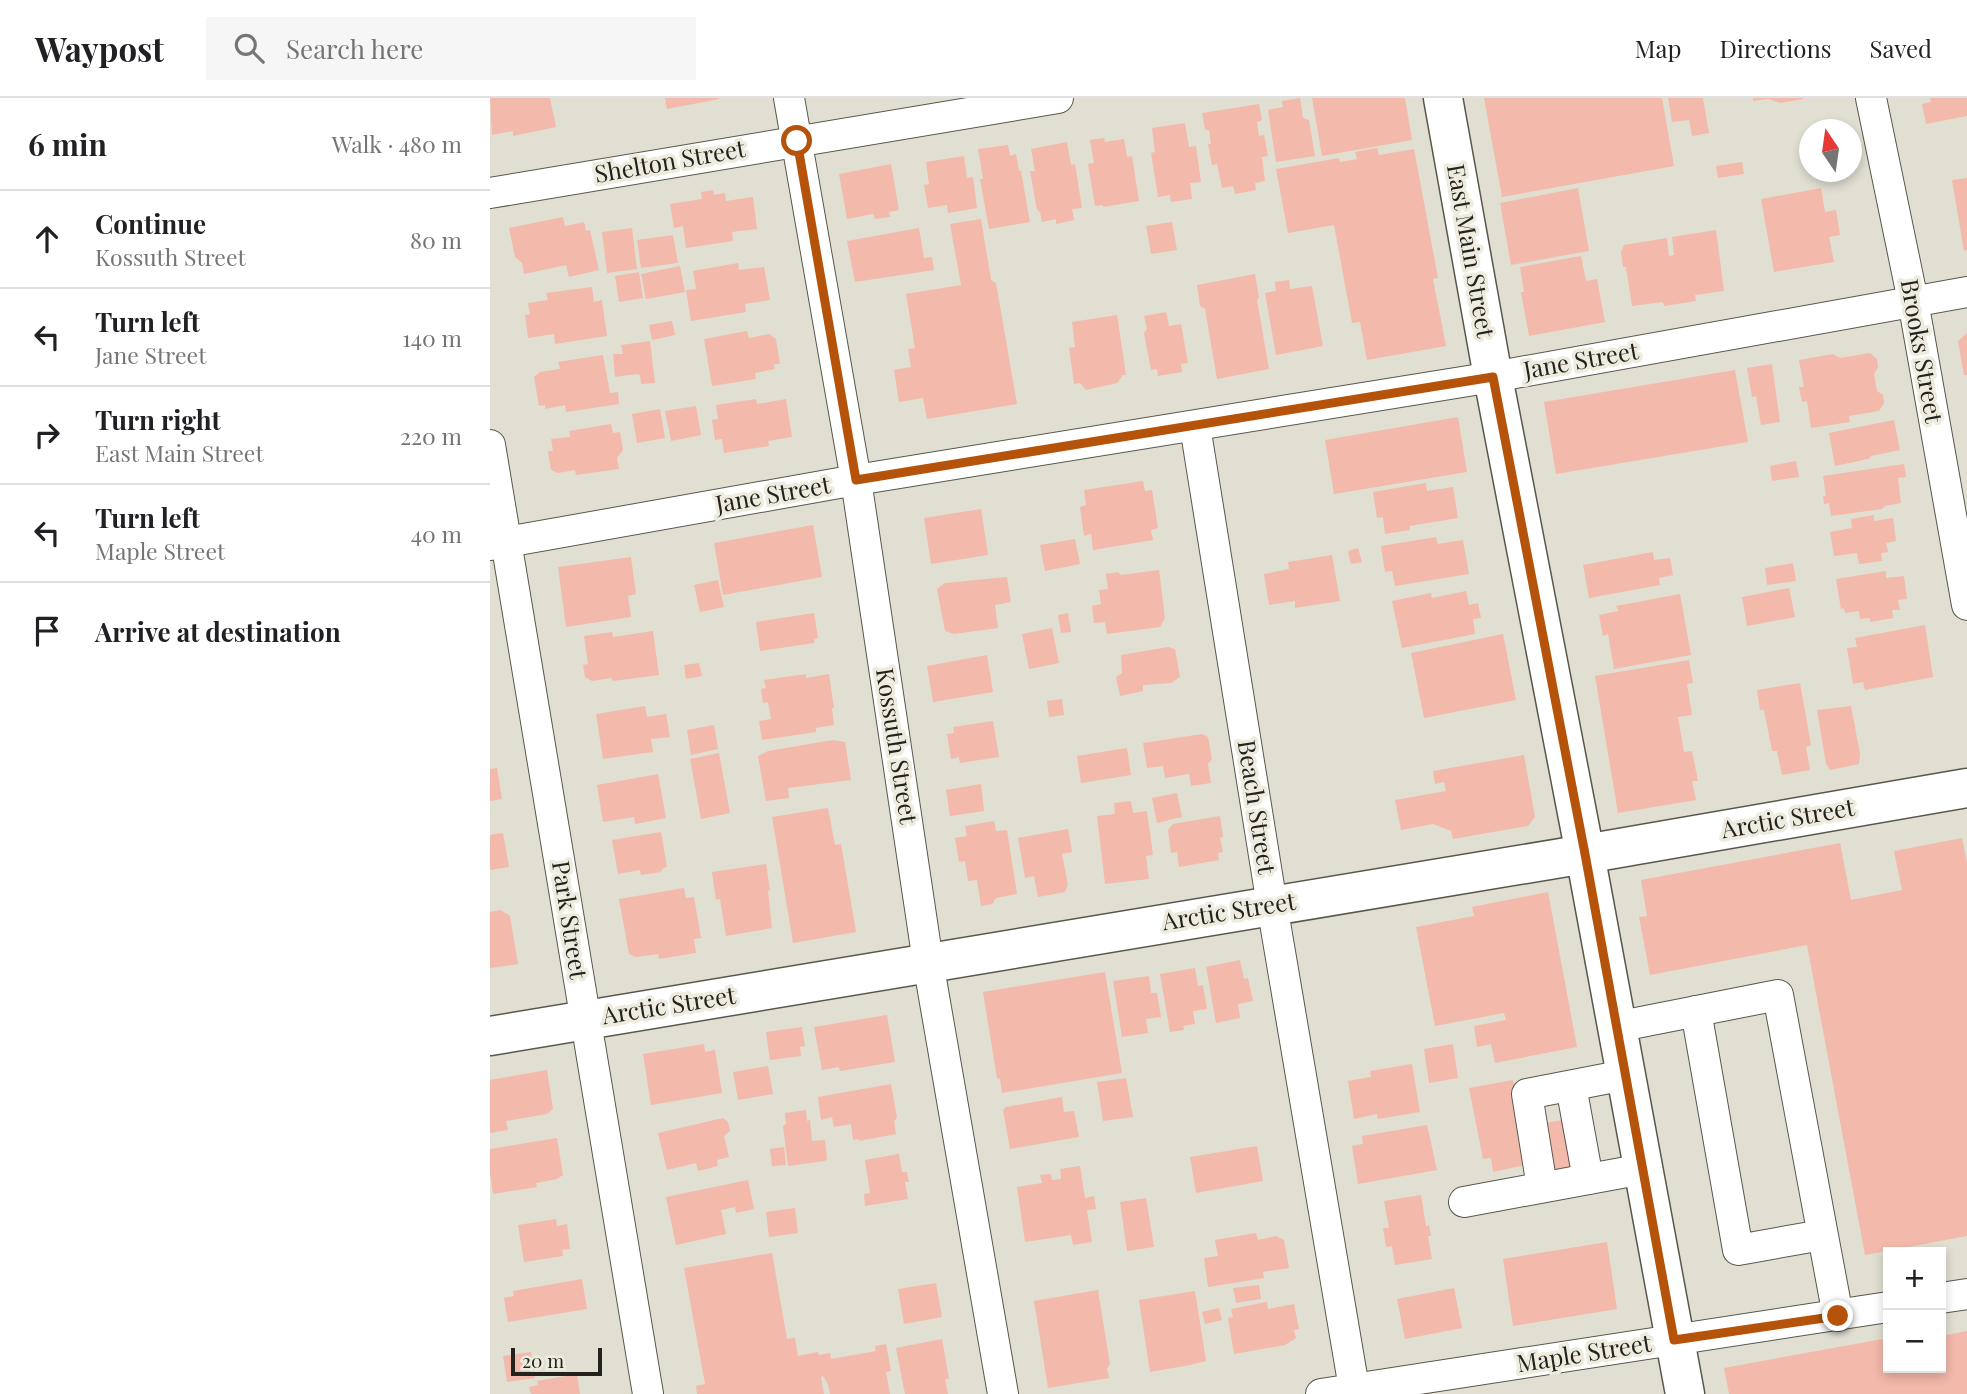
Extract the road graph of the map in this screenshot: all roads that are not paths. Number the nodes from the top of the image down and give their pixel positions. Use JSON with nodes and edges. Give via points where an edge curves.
{"nodes":[{"id":1,"x":789,"y":98,"type":"edge"},
{"id":2,"x":1058,"y":98,"type":"edge"},
{"id":3,"x":1443,"y":98,"type":"edge"},
{"id":4,"x":1871,"y":98,"type":"edge"},
{"id":5,"x":797,"y":141,"type":"junction"},
{"id":6,"x":490,"y":193,"type":"edge"},
{"id":7,"x":1967,"y":292,"type":"edge"},
{"id":8,"x":1913,"y":301,"type":"junction"},
{"id":9,"x":1493,"y":377,"type":"junction"},
{"id":10,"x":1195,"y":426,"type":"junction"},
{"id":11,"x":490,"y":445,"type":"edge"},
{"id":12,"x":856,"y":480,"type":"junction"},
{"id":13,"x":498,"y":543,"type":"edge"},
{"id":14,"x":1967,"y":605,"type":"edge"},
{"id":15,"x":1967,"y":788,"type":"edge"},
{"id":16,"x":1585,"y":854,"type":"junction"},
{"id":17,"x":1272,"y":905,"type":"junction"},
{"id":18,"x":928,"y":962,"type":"junction"},
{"id":19,"x":1696,"y":1011,"type":"junction"},
{"id":20,"x":585,"y":1020,"type":"junction"},
{"id":21,"x":1616,"y":1027,"type":"junction"},
{"id":22,"x":490,"y":1036,"type":"edge"},
{"id":23,"x":1625,"y":1075,"type":"junction"},
{"id":24,"x":1571,"y":1086,"type":"junction"},
{"id":25,"x":1643,"y":1169,"type":"junction"},
{"id":26,"x":1588,"y":1179,"type":"junction"},
{"id":27,"x":1542,"y":1188,"type":"junction"},
{"id":28,"x":1464,"y":1202,"type":"dead end"},
{"id":29,"x":1822,"y":1235,"type":"junction"},
{"id":30,"x":1967,"y":1293,"type":"edge"},
{"id":31,"x":1946,"y":1297,"type":"edge"},
{"id":32,"x":1883,"y":1308,"type":"edge"},
{"id":33,"x":1838,"y":1316,"type":"junction"},
{"id":34,"x":1674,"y":1340,"type":"junction"},
{"id":35,"x":1354,"y":1391,"type":"edge"},
{"id":36,"x":648,"y":1394,"type":"edge"},
{"id":37,"x":1003,"y":1394,"type":"edge"},
{"id":38,"x":1321,"y":1394,"type":"edge"},
{"id":39,"x":1685,"y":1394,"type":"edge"}],
"edges":[{"from":1,"to":5,"type":"street","name":"Kossuth Street"},
{"from":2,"to":5,"type":"street","name":"Shelton Street"},
{"from":3,"to":9,"type":"main road","name":"East Main Street"},
{"from":4,"to":8,"type":"street","name":"Brooks Street"},
{"from":5,"to":6,"type":"street","name":"Shelton Street"},
{"from":5,"to":12,"type":"street","name":"Kossuth Street"},
{"from":7,"to":8,"type":"street","name":"Jane Street"},
{"from":8,"to":9,"type":"street","name":"Jane Street"},
{"from":8,"to":14,"type":"street","name":"Brooks Street"},
{"from":9,"to":10,"type":"street","name":"Jane Street"},
{"from":9,"to":16,"type":"main road","name":"East Main Street"},
{"from":10,"to":12,"type":"street","name":"Jane Street"},
{"from":10,"to":17,"type":"street","name":"Beach Street"},
{"from":11,"to":13,"type":"street","name":"Park Street"},
{"from":12,"to":13,"type":"street","name":"Jane Street"},
{"from":12,"to":18,"type":"street","name":"Kossuth Street"},
{"from":13,"to":20,"type":"street","name":"Park Street"},
{"from":15,"to":16,"type":"main road","name":"Arctic Street"},
{"from":16,"to":17,"type":"main road","name":"Arctic Street"},
{"from":16,"to":21,"type":"main road","name":"East Main Street"},
{"from":17,"to":18,"type":"main road","name":"Arctic Street"},
{"from":17,"to":35,"type":"street","name":"Beach Street"},
{"from":18,"to":20,"type":"main road","name":"Arctic Street"},
{"from":18,"to":37,"type":"street","name":"Kossuth Street"},
{"from":19,"to":21,"type":"street"},
{"from":19,"to":29,"type":"street","via":[[1778,995]]},
{"from":19,"to":29,"type":"street","via":[[1738,1250]]},
{"from":20,"to":22,"type":"main road","name":"Arctic Street"},
{"from":20,"to":36,"type":"street","name":"Park Street"},
{"from":21,"to":23,"type":"main road","name":"East Main Street"},
{"from":23,"to":24,"type":"street"},
{"from":23,"to":25,"type":"main road","name":"East Main Street"},
{"from":24,"to":26,"type":"street"},
{"from":24,"to":27,"type":"street","via":[[1527,1094]]},
{"from":25,"to":26,"type":"street"},
{"from":25,"to":34,"type":"main road","name":"East Main Street"},
{"from":26,"to":27,"type":"street"},
{"from":27,"to":28,"type":"street"},
{"from":29,"to":33,"type":"street"},
{"from":30,"to":31,"type":"street"},
{"from":32,"to":33,"type":"street","name":"Maple Street"},
{"from":33,"to":34,"type":"street","name":"Maple Street"},
{"from":34,"to":35,"type":"street","name":"Maple Street"},
{"from":34,"to":39,"type":"main road","name":"East Main Street"},
{"from":35,"to":38,"type":"street","name":"Maple Street"}]}
